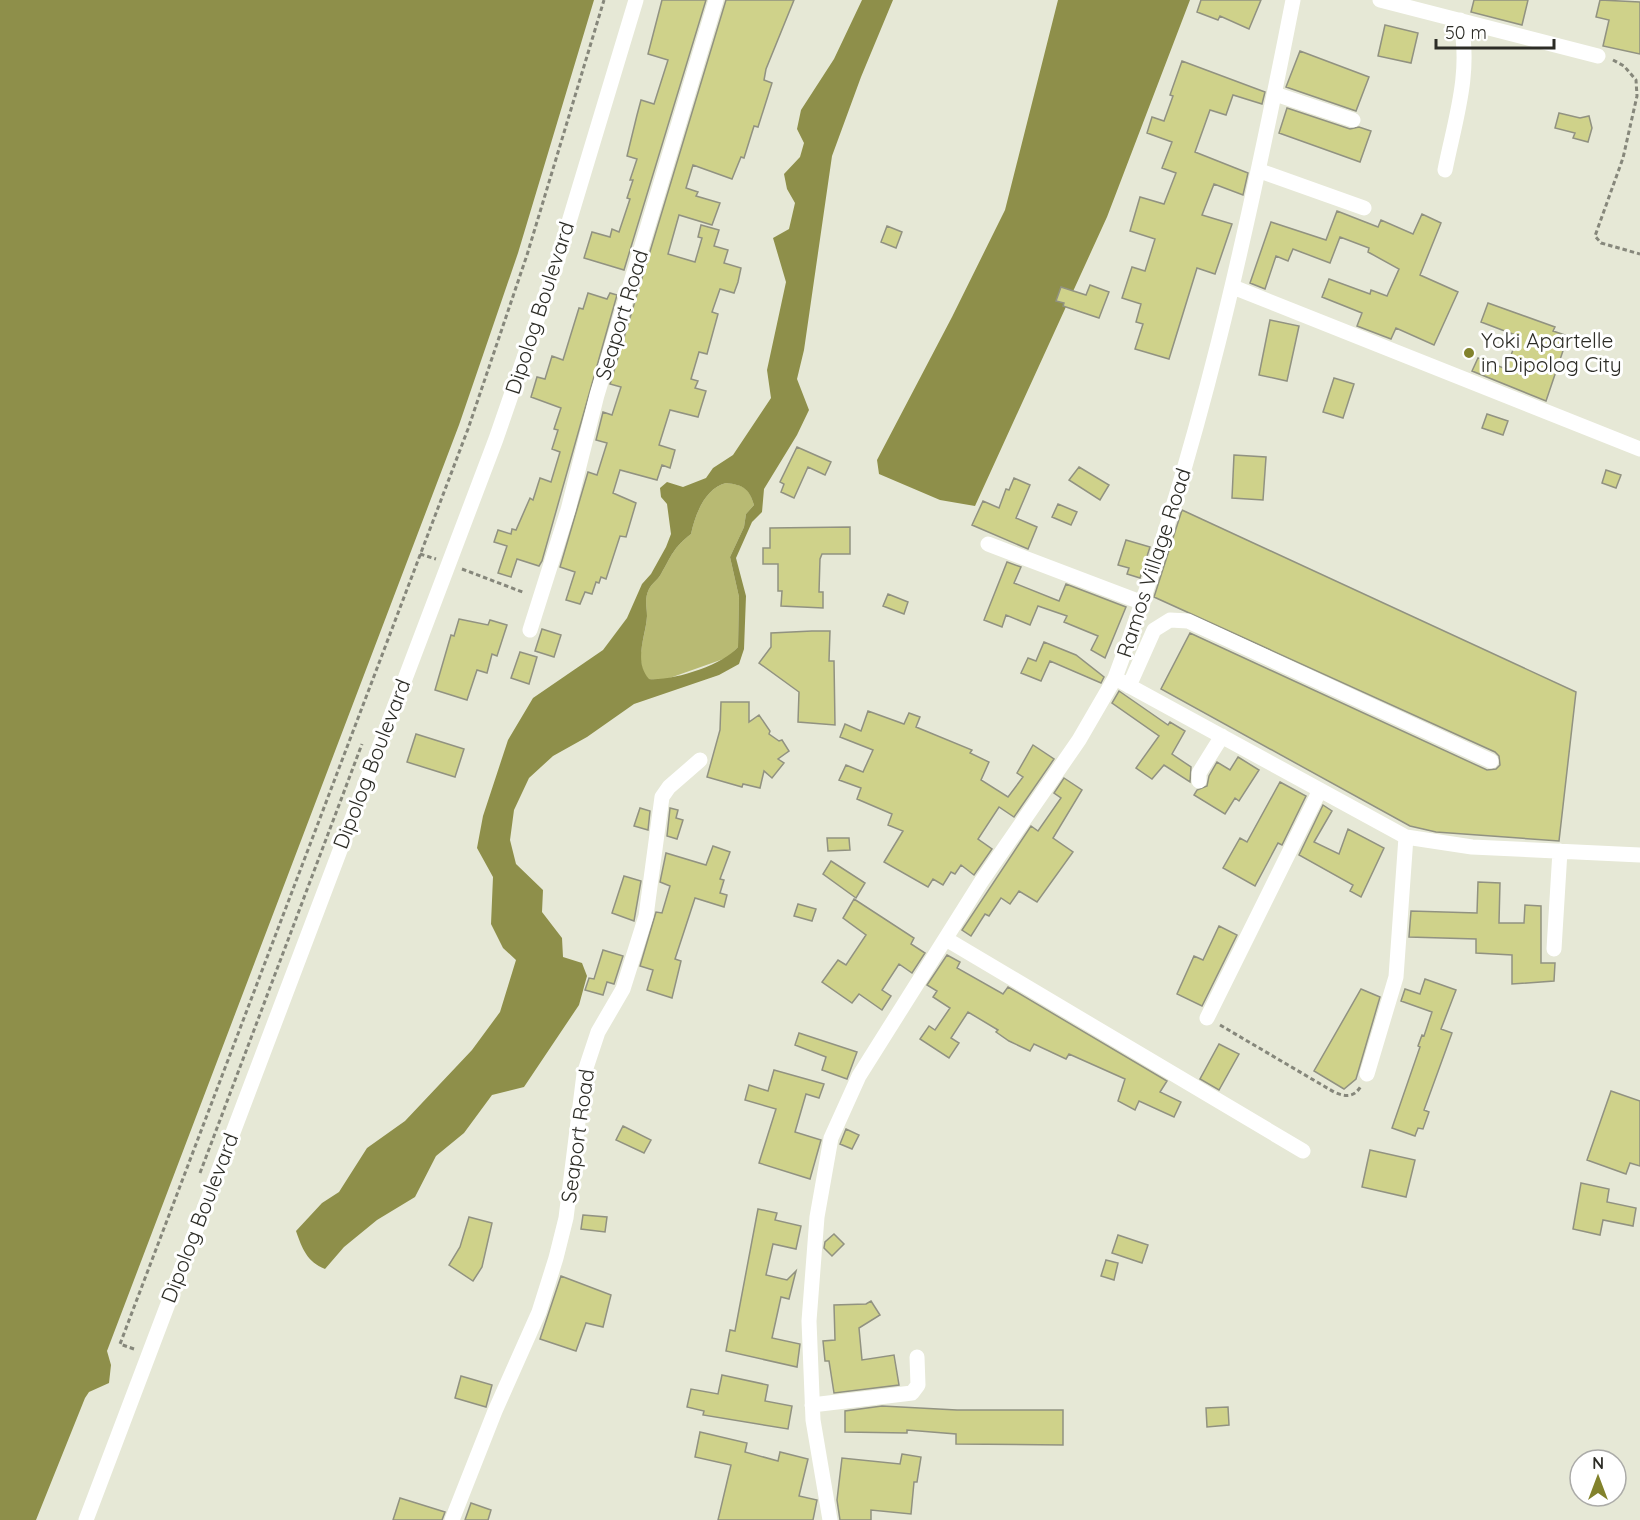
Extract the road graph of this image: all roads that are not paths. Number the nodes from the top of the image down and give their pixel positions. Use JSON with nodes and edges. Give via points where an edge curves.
{"nodes":[{"id":1,"x":636,"y":0,"type":"edge"},
{"id":2,"x":716,"y":0,"type":"edge"},
{"id":3,"x":1293,"y":0,"type":"edge"},
{"id":4,"x":1380,"y":0,"type":"edge"},
{"id":5,"x":1460,"y":20,"type":"junction"},
{"id":6,"x":1598,"y":56,"type":"road end"},
{"id":7,"x":1275,"y":94,"type":"junction"},
{"id":8,"x":1353,"y":120,"type":"dead end"},
{"id":9,"x":1445,"y":170,"type":"dead end"},
{"id":10,"x":1260,"y":171,"type":"junction"},
{"id":11,"x":1364,"y":208,"type":"dead end"},
{"id":12,"x":1233,"y":287,"type":"junction"},
{"id":13,"x":1640,"y":449,"type":"edge"},
{"id":14,"x":988,"y":544,"type":"dead end"},
{"id":15,"x":1143,"y":603,"type":"junction"},
{"id":16,"x":530,"y":630,"type":"dead end"},
{"id":17,"x":1115,"y":678,"type":"junction"},
{"id":18,"x":1129,"y":686,"type":"junction"},
{"id":19,"x":1222,"y":736,"type":"junction"},
{"id":20,"x":700,"y":760,"type":"dead end"},
{"id":21,"x":1491,"y":761,"type":"dead end"},
{"id":22,"x":1199,"y":781,"type":"dead end"},
{"id":23,"x":1320,"y":790,"type":"junction"},
{"id":24,"x":1406,"y":837,"type":"junction"},
{"id":25,"x":1560,"y":851,"type":"junction"},
{"id":26,"x":1640,"y":855,"type":"edge"},
{"id":27,"x":946,"y":939,"type":"junction"},
{"id":28,"x":1554,"y":949,"type":"dead end"},
{"id":29,"x":1207,"y":1018,"type":"road end"},
{"id":30,"x":1367,"y":1074,"type":"road end"},
{"id":31,"x":1303,"y":1151,"type":"dead end"},
{"id":32,"x":917,"y":1357,"type":"dead end"},
{"id":33,"x":812,"y":1405,"type":"junction"},
{"id":34,"x":86,"y":1520,"type":"edge"},
{"id":35,"x":452,"y":1520,"type":"edge"},
{"id":36,"x":830,"y":1520,"type":"edge"}],
"edges":[{"from":1,"to":34,"type":"street","name":"Dipolog Boulevard","via":[[556,264],[496,439]]},
{"from":2,"to":16,"type":"street","name":"Seaport Road"},
{"from":3,"to":7,"type":"street","name":"Ramos Village Road"},
{"from":4,"to":5,"type":"street"},
{"from":5,"to":6,"type":"street"},
{"from":5,"to":9,"type":"street","via":[[1465,70]]},
{"from":7,"to":8,"type":"street"},
{"from":7,"to":10,"type":"street","name":"Ramos Village Road"},
{"from":10,"to":11,"type":"street"},
{"from":10,"to":12,"type":"street","name":"Ramos Village Road"},
{"from":12,"to":13,"type":"street"},
{"from":12,"to":15,"type":"street","name":"Ramos Village Road","via":[[1178,495]]},
{"from":14,"to":15,"type":"street"},
{"from":15,"to":17,"type":"street","name":"Ramos Village Road"},
{"from":17,"to":18,"type":"street","name":"Ramos Village Road"},
{"from":17,"to":27,"type":"street","via":[[1079,740]]},
{"from":18,"to":19,"type":"street","name":"Ramos Village Road"},
{"from":18,"to":21,"type":"street","via":[[1154,630],[1170,620],[1188,621]]},
{"from":19,"to":22,"type":"street","via":[[1199,773]]},
{"from":19,"to":23,"type":"street","name":"Ramos Village Road"},
{"from":20,"to":35,"type":"street","name":"Seaport Road","via":[[663,797],[646,916],[622,989],[598,1032],[584,1074],[566,1218],[556,1258],[539,1312]]},
{"from":23,"to":24,"type":"street","name":"Ramos Village Road"},
{"from":23,"to":29,"type":"street"},
{"from":24,"to":25,"type":"street","name":"Ramos Village Road","via":[[1472,847]]},
{"from":24,"to":30,"type":"street","via":[[1396,976]]},
{"from":25,"to":26,"type":"street","name":"Ramos Village Road"},
{"from":25,"to":28,"type":"street"},
{"from":27,"to":31,"type":"street"},
{"from":27,"to":33,"type":"street","via":[[860,1076],[831,1138],[811,1281]]},
{"from":32,"to":33,"type":"street","via":[[918,1385],[912,1394]]},
{"from":33,"to":36,"type":"street"}]}
